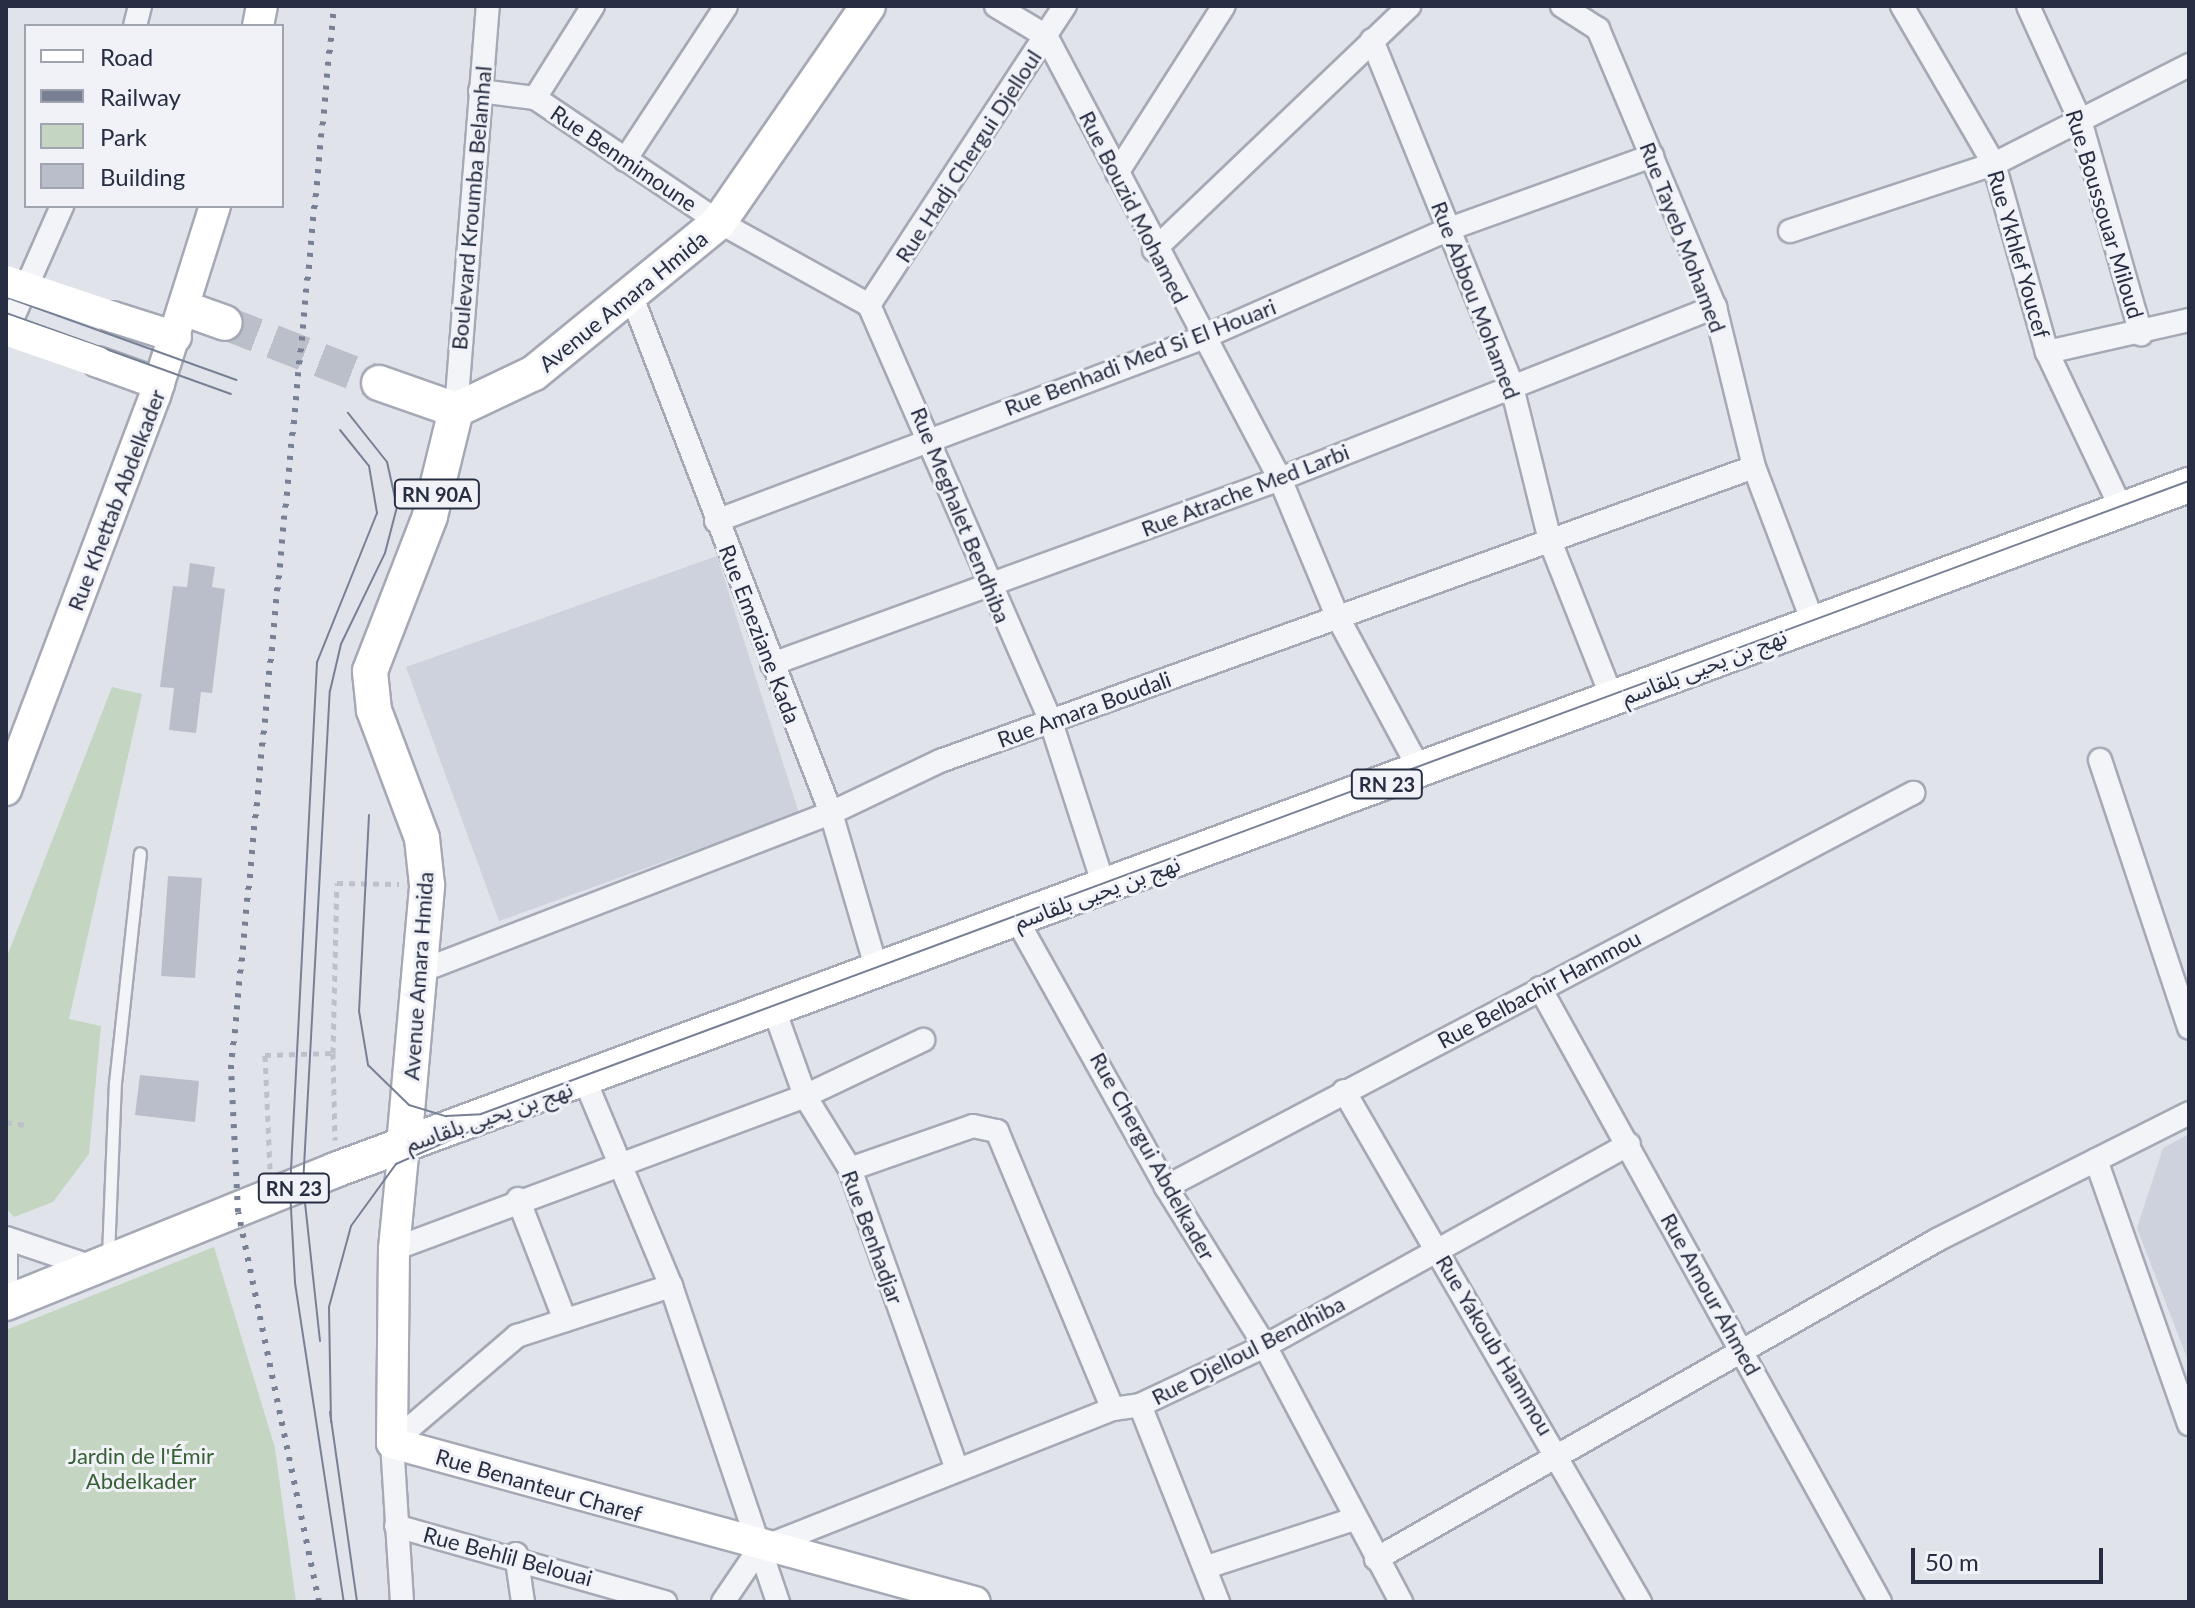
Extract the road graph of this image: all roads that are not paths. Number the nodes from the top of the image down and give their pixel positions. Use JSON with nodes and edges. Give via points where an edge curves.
{"nodes":[{"id":1,"x":488,"y":6,"type":"edge"},
{"id":2,"x":593,"y":6,"type":"edge"},
{"id":3,"x":726,"y":6,"type":"edge"},
{"id":4,"x":868,"y":6,"type":"edge"},
{"id":5,"x":996,"y":6,"type":"edge"},
{"id":6,"x":1065,"y":6,"type":"edge"},
{"id":7,"x":1224,"y":6,"type":"edge"},
{"id":8,"x":1409,"y":6,"type":"edge"},
{"id":9,"x":1562,"y":6,"type":"edge"},
{"id":10,"x":1902,"y":6,"type":"edge"},
{"id":11,"x":2028,"y":6,"type":"edge"},
{"id":12,"x":1046,"y":36,"type":"junction"},
{"id":13,"x":1372,"y":40,"type":"junction"},
{"id":14,"x":2189,"y":65,"type":"edge"},
{"id":15,"x":480,"y":91,"type":"junction"},
{"id":16,"x":535,"y":98,"type":"junction"},
{"id":17,"x":2080,"y":120,"type":"junction"},
{"id":18,"x":1652,"y":156,"type":"junction"},
{"id":19,"x":625,"y":160,"type":"junction"},
{"id":20,"x":1994,"y":164,"type":"junction"},
{"id":21,"x":1117,"y":173,"type":"junction"},
{"id":22,"x":61,"y":208,"type":"edge"},
{"id":23,"x":214,"y":208,"type":"edge"},
{"id":24,"x":719,"y":222,"type":"junction"},
{"id":25,"x":1449,"y":229,"type":"junction"},
{"id":26,"x":1790,"y":231,"type":"dead end"},
{"id":27,"x":1154,"y":250,"type":"junction"},
{"id":28,"x":6,"y":281,"type":"edge"},
{"id":29,"x":632,"y":297,"type":"junction"},
{"id":30,"x":869,"y":305,"type":"junction"},
{"id":31,"x":1715,"y":307,"type":"junction"},
{"id":32,"x":2189,"y":320,"type":"edge"},
{"id":33,"x":181,"y":323,"type":"junction"},
{"id":34,"x":225,"y":323,"type":"tunnel mouth"},
{"id":35,"x":6,"y":332,"type":"edge"},
{"id":36,"x":2141,"y":334,"type":"junction"},
{"id":37,"x":1202,"y":338,"type":"junction"},
{"id":38,"x":2047,"y":352,"type":"junction"},
{"id":39,"x":379,"y":383,"type":"tunnel mouth"},
{"id":40,"x":1511,"y":383,"type":"junction"},
{"id":41,"x":159,"y":384,"type":"junction"},
{"id":42,"x":456,"y":410,"type":"junction"},
{"id":43,"x":932,"y":436,"type":"junction"},
{"id":44,"x":1754,"y":467,"type":"junction"},
{"id":45,"x":1280,"y":479,"type":"junction"},
{"id":46,"x":2189,"y":485,"type":"edge"},
{"id":47,"x":2122,"y":510,"type":"junction"},
{"id":48,"x":716,"y":521,"type":"junction"},
{"id":49,"x":1550,"y":541,"type":"junction"},
{"id":50,"x":987,"y":588,"type":"junction"},
{"id":51,"x":1337,"y":616,"type":"junction"},
{"id":52,"x":1814,"y":625,"type":"junction"},
{"id":53,"x":772,"y":664,"type":"junction"},
{"id":54,"x":1613,"y":700,"type":"junction"},
{"id":55,"x":1051,"y":722,"type":"junction"},
{"id":56,"x":2100,"y":760,"type":"dead end"},
{"id":57,"x":1421,"y":772,"type":"junction"},
{"id":58,"x":6,"y":790,"type":"edge"},
{"id":59,"x":1913,"y":793,"type":"dead end"},
{"id":60,"x":831,"y":813,"type":"junction"},
{"id":61,"x":140,"y":853,"type":"dead end"},
{"id":62,"x":1105,"y":889,"type":"junction"},
{"id":63,"x":1018,"y":922,"type":"junction"},
{"id":64,"x":421,"y":971,"type":"junction"},
{"id":65,"x":878,"y":974,"type":"junction"},
{"id":66,"x":1540,"y":988,"type":"junction"},
{"id":67,"x":775,"y":1012,"type":"junction"},
{"id":68,"x":2189,"y":1028,"type":"edge"},
{"id":69,"x":923,"y":1040,"type":"dead end"},
{"id":70,"x":586,"y":1083,"type":"junction"},
{"id":71,"x":1344,"y":1091,"type":"junction"},
{"id":72,"x":805,"y":1096,"type":"junction"},
{"id":73,"x":2189,"y":1113,"type":"edge"},
{"id":74,"x":1629,"y":1144,"type":"junction"},
{"id":75,"x":404,"y":1145,"type":"junction"},
{"id":76,"x":2096,"y":1160,"type":"junction"},
{"id":77,"x":614,"y":1163,"type":"junction"},
{"id":78,"x":850,"y":1169,"type":"junction"},
{"id":79,"x":1166,"y":1187,"type":"junction"},
{"id":80,"x":518,"y":1199,"type":"junction"},
{"id":81,"x":6,"y":1238,"type":"edge"},
{"id":82,"x":6,"y":1246,"type":"edge"},
{"id":83,"x":1437,"y":1247,"type":"junction"},
{"id":84,"x":394,"y":1249,"type":"junction"},
{"id":85,"x":102,"y":1266,"type":"junction"},
{"id":86,"x":6,"y":1284,"type":"edge"},
{"id":87,"x":671,"y":1286,"type":"junction"},
{"id":88,"x":6,"y":1303,"type":"edge"},
{"id":89,"x":565,"y":1320,"type":"junction"},
{"id":90,"x":1265,"y":1346,"type":"junction"},
{"id":91,"x":1742,"y":1351,"type":"junction"},
{"id":92,"x":1140,"y":1405,"type":"junction"},
{"id":93,"x":1113,"y":1409,"type":"junction"},
{"id":94,"x":2189,"y":1424,"type":"edge"},
{"id":95,"x":392,"y":1443,"type":"junction"},
{"id":96,"x":1559,"y":1452,"type":"junction"},
{"id":97,"x":957,"y":1469,"type":"junction"},
{"id":98,"x":1354,"y":1519,"type":"junction"},
{"id":99,"x":396,"y":1526,"type":"junction"},
{"id":100,"x":759,"y":1549,"type":"junction"},
{"id":101,"x":516,"y":1554,"type":"junction"},
{"id":102,"x":1376,"y":1559,"type":"junction"},
{"id":103,"x":1207,"y":1567,"type":"junction"},
{"id":104,"x":402,"y":1602,"type":"edge"},
{"id":105,"x":523,"y":1602,"type":"edge"},
{"id":106,"x":665,"y":1602,"type":"edge"},
{"id":107,"x":723,"y":1602,"type":"edge"},
{"id":108,"x":778,"y":1602,"type":"edge"},
{"id":109,"x":975,"y":1602,"type":"edge"},
{"id":110,"x":1218,"y":1602,"type":"edge"},
{"id":111,"x":1401,"y":1602,"type":"edge"},
{"id":112,"x":1640,"y":1602,"type":"edge"},
{"id":113,"x":1880,"y":1602,"type":"edge"}],
"edges":[{"from":1,"to":15,"type":"street","name":"Boulevard Kroumba Belamhal"},
{"from":2,"to":16,"type":"street"},
{"from":3,"to":19,"type":"street"},
{"from":4,"to":24,"type":"main road","name":"Avenue Amara Hmida"},
{"from":5,"to":12,"type":"street"},
{"from":6,"to":12,"type":"street","name":"Rue Hadj Chergui Djelloul"},
{"from":7,"to":21,"type":"street"},
{"from":8,"to":13,"type":"street"},
{"from":9,"to":18,"type":"street","name":"Rue Tayeb Mohamed","via":[[1598,29]]},
{"from":10,"to":20,"type":"street","name":"Rue Ykhlef Youcef"},
{"from":11,"to":17,"type":"street","name":"Rue Boussouar Miloud"},
{"from":12,"to":21,"type":"street","name":"Rue Bouzid Mohamed"},
{"from":12,"to":30,"type":"street","name":"Rue Hadj Chergui Djelloul"},
{"from":13,"to":25,"type":"street","name":"Rue Abbou Mohamed"},
{"from":13,"to":27,"type":"street"},
{"from":14,"to":17,"type":"street"},
{"from":15,"to":16,"type":"street","name":"Rue Benmimoune"},
{"from":15,"to":42,"type":"street","name":"Boulevard Kroumba Belamhal"},
{"from":16,"to":19,"type":"street","name":"Rue Benmimoune"},
{"from":17,"to":20,"type":"street"},
{"from":17,"to":36,"type":"street","name":"Rue Boussouar Miloud"},
{"from":18,"to":25,"type":"street","name":"Rue Benhadi Med Si El Houari"},
{"from":18,"to":31,"type":"street","name":"Rue Tayeb Mohamed"},
{"from":19,"to":24,"type":"street","name":"Rue Benmimoune"},
{"from":20,"to":26,"type":"street"},
{"from":20,"to":38,"type":"street","name":"Rue Ykhlef Youcef"},
{"from":21,"to":27,"type":"street","name":"Rue Bouzid Mohamed"},
{"from":22,"to":35,"type":"street"},
{"from":23,"to":33,"type":"main road","name":"Rue Khettab Abdelkader"},
{"from":24,"to":29,"type":"main road","name":"Avenue Amara Hmida"},
{"from":24,"to":30,"type":"street"},
{"from":25,"to":37,"type":"street","name":"Rue Benhadi Med Si El Houari"},
{"from":25,"to":40,"type":"street","name":"Rue Abbou Mohamed"},
{"from":27,"to":37,"type":"street","name":"Rue Bouzid Mohamed"},
{"from":28,"to":33,"type":"main road","bridge":true,"via":[[113,317]]},
{"from":29,"to":42,"type":"main road","name":"Avenue Amara Hmida","via":[[534,373]]},
{"from":29,"to":48,"type":"street","name":"Rue Emeziane Kada"},
{"from":30,"to":43,"type":"street","name":"Rue Meghalet Bendhiba"},
{"from":31,"to":40,"type":"street","name":"Rue Atrache Med Larbi"},
{"from":31,"to":44,"type":"street","name":"Rue Tayeb Mohamed"},
{"from":32,"to":36,"type":"street"},
{"from":33,"to":34,"type":"main road"},
{"from":33,"to":41,"type":"main road","name":"Rue Khettab Abdelkader"},
{"from":35,"to":41,"type":"main road","bridge":true},
{"from":36,"to":38,"type":"street"},
{"from":37,"to":43,"type":"street","name":"Rue Benhadi Med Si El Houari"},
{"from":37,"to":45,"type":"street","name":"Rue Bouzid Mohamed"},
{"from":38,"to":47,"type":"street","name":"Rue Ykhlef Youcef"},
{"from":39,"to":42,"type":"main road"},
{"from":40,"to":45,"type":"street","name":"Rue Atrache Med Larbi"},
{"from":40,"to":49,"type":"street","name":"Rue Abbou Mohamed"},
{"from":41,"to":58,"type":"main road","name":"Rue Khettab Abdelkader"},
{"from":42,"to":64,"type":"main road","name":"Avenue Amara Hmida","number":"RN 90A","via":[[430,516],[370,671],[374,710],[422,838]]},
{"from":43,"to":48,"type":"street","name":"Rue Benhadi Med Si El Houari"},
{"from":43,"to":50,"type":"street","name":"Rue Meghalet Bendhiba"},
{"from":44,"to":49,"type":"street","name":"Rue Amara Boudali"},
{"from":44,"to":52,"type":"street","name":"Rue Tayeb Mohamed"},
{"from":45,"to":50,"type":"street","name":"Rue Atrache Med Larbi"},
{"from":45,"to":51,"type":"street","name":"Rue Bouzid Mohamed"},
{"from":46,"to":47,"type":"main road","name":"نهج بن يحيى بلقاسم","number":"RN 23"},
{"from":47,"to":52,"type":"main road","name":"نهج بن يحيى بلقاسم","number":"RN 23"},
{"from":48,"to":53,"type":"street","name":"Rue Emeziane Kada"},
{"from":49,"to":51,"type":"street","name":"Rue Amara Boudali"},
{"from":49,"to":54,"type":"street","name":"Rue Abbou Mohamed"},
{"from":50,"to":53,"type":"street","name":"Rue Atrache Med Larbi"},
{"from":50,"to":55,"type":"street","name":"Rue Meghalet Bendhiba"},
{"from":51,"to":55,"type":"street","name":"Rue Amara Boudali"},
{"from":51,"to":57,"type":"street","name":"Rue Bouzid Mohamed"},
{"from":52,"to":54,"type":"main road","name":"نهج بن يحيى بلقاسم","number":"RN 23"},
{"from":53,"to":60,"type":"street","name":"Rue Emeziane Kada"},
{"from":54,"to":57,"type":"main road","name":"نهج بن يحيى بلقاسم","number":"RN 23"},
{"from":55,"to":60,"type":"street","name":"Rue Amara Boudali","via":[[940,761]]},
{"from":55,"to":62,"type":"street","name":"Rue Meghalet Bendhiba"},
{"from":56,"to":68,"type":"street"},
{"from":57,"to":62,"type":"main road","name":"نهج بن يحيى بلقاسم","number":"RN 23"},
{"from":59,"to":66,"type":"street","name":"Rue Belbachir Hammou"},
{"from":60,"to":64,"type":"street","name":"Rue Amara Boudali"},
{"from":60,"to":65,"type":"street","name":"Rue Emeziane Kada"},
{"from":61,"to":85,"type":"lane"},
{"from":62,"to":63,"type":"main road","name":"نهج بن يحيى بلقاسم","number":"RN 23"},
{"from":63,"to":65,"type":"main road","name":"نهج بن يحيى بلقاسم","number":"RN 23"},
{"from":63,"to":79,"type":"street","name":"Rue Chergui Abdelkader"},
{"from":64,"to":75,"type":"main road","name":"Avenue Amara Hmida","number":"RN 90A"},
{"from":65,"to":67,"type":"main road","name":"نهج بن يحيى بلقاسم","number":"RN 23"},
{"from":66,"to":71,"type":"street","name":"Rue Belbachir Hammou"},
{"from":66,"to":74,"type":"street","name":"Rue Amour Ahmed"},
{"from":67,"to":70,"type":"main road","name":"نهج بن يحيى بلقاسم","number":"RN 23"},
{"from":67,"to":72,"type":"street","name":"Rue Benhadjar"},
{"from":69,"to":72,"type":"street"},
{"from":70,"to":75,"type":"main road","name":"نهج بن يحيى بلقاسم","number":"RN 23"},
{"from":70,"to":77,"type":"street"},
{"from":71,"to":79,"type":"street","name":"Rue Belbachir Hammou"},
{"from":71,"to":83,"type":"street","name":"Rue Yakoub Hammou"},
{"from":72,"to":77,"type":"street"},
{"from":72,"to":78,"type":"street","name":"Rue Benhadjar"},
{"from":73,"to":76,"type":"street"},
{"from":74,"to":83,"type":"street","name":"Rue Djelloul Bendhiba"},
{"from":74,"to":91,"type":"street","name":"Rue Amour Ahmed"},
{"from":75,"to":84,"type":"main road"},
{"from":75,"to":85,"type":"main road","name":"نهج بن يحيى بلقاسم","number":"RN 23"},
{"from":76,"to":91,"type":"street"},
{"from":76,"to":94,"type":"street"},
{"from":77,"to":80,"type":"street"},
{"from":77,"to":87,"type":"street"},
{"from":78,"to":93,"type":"street","via":[[973,1126],[997,1131]]},
{"from":78,"to":97,"type":"street","name":"Rue Benhadjar"},
{"from":79,"to":90,"type":"street","name":"Rue Chergui Abdelkader"},
{"from":80,"to":84,"type":"street"},
{"from":80,"to":89,"type":"street"},
{"from":81,"to":85,"type":"street"},
{"from":82,"to":86,"type":"street"},
{"from":83,"to":90,"type":"street","name":"Rue Djelloul Bendhiba"},
{"from":83,"to":96,"type":"street","name":"Rue Yakoub Hammou"},
{"from":84,"to":95,"type":"main road"},
{"from":85,"to":88,"type":"main road","name":"نهج بن يحيى بلقاسم","number":"RN 23"},
{"from":87,"to":89,"type":"street"},
{"from":87,"to":100,"type":"street"},
{"from":89,"to":95,"type":"street","via":[[517,1336]]},
{"from":90,"to":92,"type":"street","name":"Rue Djelloul Bendhiba"},
{"from":90,"to":98,"type":"street","name":"Rue Chergui Abdelkader"},
{"from":91,"to":96,"type":"street"},
{"from":91,"to":113,"type":"street","name":"Rue Amour Ahmed"},
{"from":92,"to":93,"type":"street","name":"Rue Djelloul Bendhiba"},
{"from":92,"to":103,"type":"street"},
{"from":93,"to":97,"type":"street","name":"Rue Djelloul Bendhiba"},
{"from":95,"to":99,"type":"street"},
{"from":95,"to":100,"type":"main road","name":"Rue Benanteur Charef"},
{"from":96,"to":102,"type":"street"},
{"from":96,"to":112,"type":"street","name":"Rue Yakoub Hammou"},
{"from":97,"to":100,"type":"street","name":"Rue Djelloul Bendhiba"},
{"from":98,"to":102,"type":"street","name":"Rue Chergui Abdelkader"},
{"from":98,"to":103,"type":"street"},
{"from":99,"to":101,"type":"street","name":"Rue Behlil Belouai"},
{"from":99,"to":104,"type":"street"},
{"from":100,"to":107,"type":"street"},
{"from":100,"to":108,"type":"street"},
{"from":100,"to":109,"type":"main road","name":"Rue Benanteur Charef"},
{"from":101,"to":105,"type":"street"},
{"from":101,"to":106,"type":"street","name":"Rue Behlil Belouai"},
{"from":102,"to":111,"type":"street","name":"Rue Chergui Abdelkader"},
{"from":103,"to":110,"type":"street"}]}
